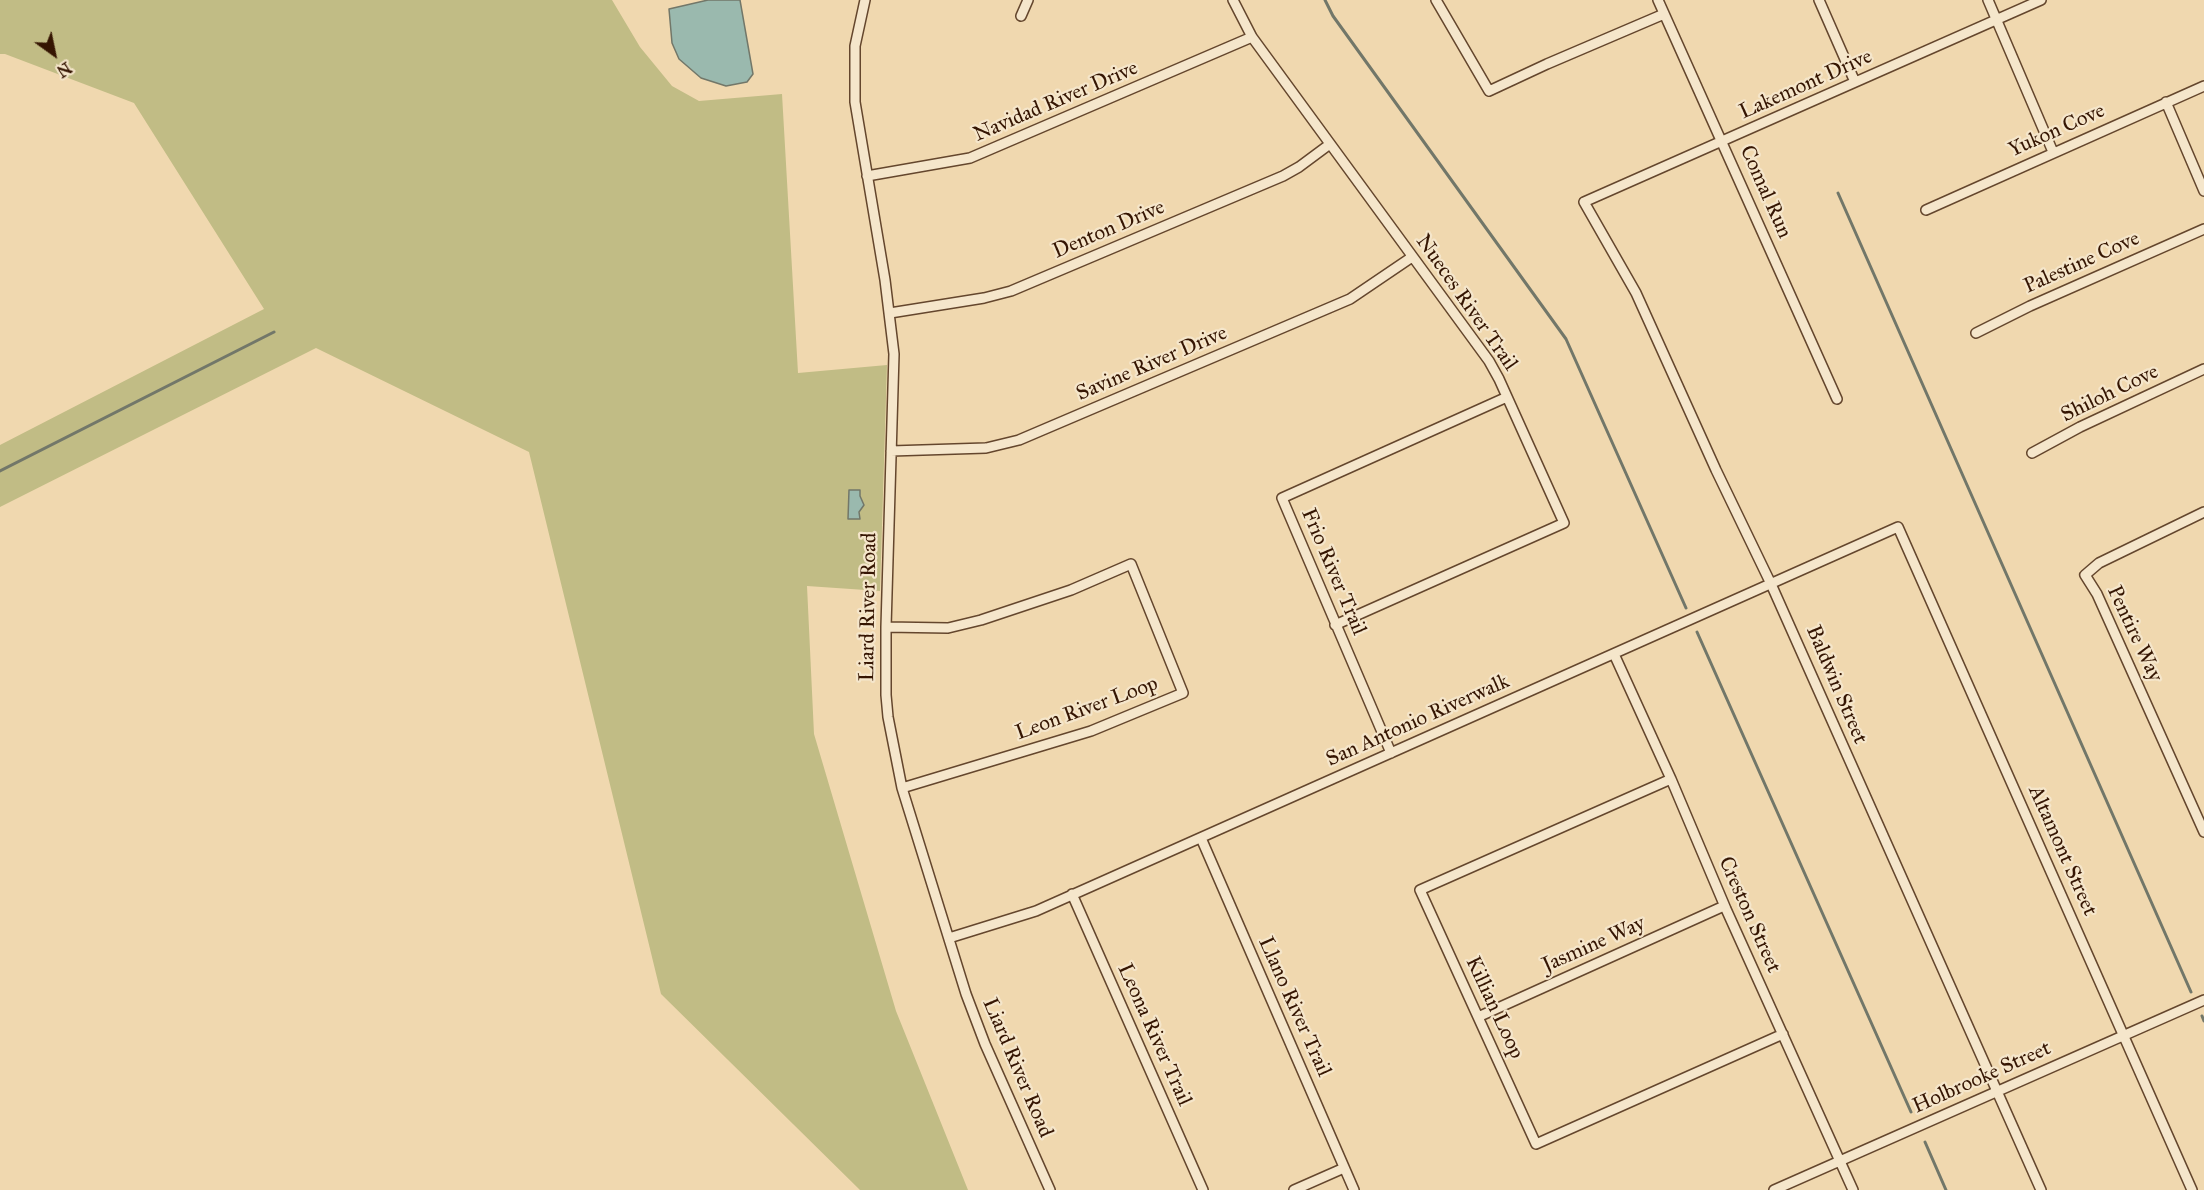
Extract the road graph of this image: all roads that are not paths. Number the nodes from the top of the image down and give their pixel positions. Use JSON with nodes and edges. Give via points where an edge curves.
{"nodes":[{"id":1,"x":865,"y":0,"type":"edge"},
{"id":2,"x":1028,"y":0,"type":"edge"},
{"id":3,"x":1233,"y":0,"type":"edge"},
{"id":4,"x":1436,"y":0,"type":"edge"},
{"id":5,"x":1659,"y":0,"type":"edge"},
{"id":6,"x":1819,"y":0,"type":"edge"},
{"id":7,"x":1988,"y":0,"type":"edge"},
{"id":8,"x":2041,"y":0,"type":"edge"},
{"id":9,"x":1664,"y":14,"type":"junction"},
{"id":10,"x":1021,"y":16,"type":"dead end"},
{"id":11,"x":1996,"y":19,"type":"junction"},
{"id":12,"x":1252,"y":37,"type":"junction"},
{"id":13,"x":1855,"y":82,"type":"junction"},
{"id":14,"x":2204,"y":86,"type":"edge"},
{"id":15,"x":2166,"y":102,"type":"junction"},
{"id":16,"x":1724,"y":141,"type":"junction"},
{"id":17,"x":1330,"y":144,"type":"junction"},
{"id":18,"x":2053,"y":152,"type":"junction"},
{"id":19,"x":867,"y":176,"type":"junction"},
{"id":20,"x":2204,"y":191,"type":"edge"},
{"id":21,"x":1584,"y":202,"type":"joint"},
{"id":22,"x":1926,"y":210,"type":"dead end"},
{"id":23,"x":2204,"y":229,"type":"edge"},
{"id":24,"x":1412,"y":257,"type":"junction"},
{"id":25,"x":890,"y":313,"type":"junction"},
{"id":26,"x":1976,"y":333,"type":"dead end"},
{"id":27,"x":2204,"y":369,"type":"edge"},
{"id":28,"x":1507,"y":397,"type":"junction"},
{"id":29,"x":1838,"y":399,"type":"dead end"},
{"id":30,"x":891,"y":451,"type":"junction"},
{"id":31,"x":2032,"y":453,"type":"dead end"},
{"id":32,"x":2204,"y":512,"type":"edge"},
{"id":33,"x":1898,"y":527,"type":"joint"},
{"id":34,"x":1772,"y":584,"type":"junction"},
{"id":35,"x":1335,"y":625,"type":"junction"},
{"id":36,"x":886,"y":627,"type":"junction"},
{"id":37,"x":1614,"y":654,"type":"junction"},
{"id":38,"x":1391,"y":753,"type":"junction"},
{"id":39,"x":1671,"y":779,"type":"junction"},
{"id":40,"x":902,"y":788,"type":"junction"},
{"id":41,"x":2204,"y":832,"type":"edge"},
{"id":42,"x":1201,"y":838,"type":"junction"},
{"id":43,"x":1072,"y":894,"type":"junction"},
{"id":44,"x":1724,"y":906,"type":"junction"},
{"id":45,"x":949,"y":938,"type":"junction"},
{"id":46,"x":2204,"y":1000,"type":"edge"},
{"id":47,"x":1478,"y":1017,"type":"junction"},
{"id":48,"x":1783,"y":1034,"type":"junction"},
{"id":49,"x":2124,"y":1035,"type":"junction"},
{"id":50,"x":1997,"y":1091,"type":"junction"},
{"id":51,"x":1840,"y":1161,"type":"junction"},
{"id":52,"x":1344,"y":1168,"type":"junction"},
{"id":53,"x":1050,"y":1190,"type":"edge"},
{"id":54,"x":1203,"y":1190,"type":"edge"},
{"id":55,"x":1294,"y":1190,"type":"edge"},
{"id":56,"x":1354,"y":1190,"type":"edge"},
{"id":57,"x":1774,"y":1190,"type":"edge"},
{"id":58,"x":1853,"y":1190,"type":"edge"},
{"id":59,"x":2041,"y":1190,"type":"edge"},
{"id":60,"x":2192,"y":1190,"type":"edge"}],
"edges":[{"from":1,"to":19,"type":"street","name":"Liard River Road","via":[[855,46],[854,77]]},
{"from":2,"to":10,"type":"street"},
{"from":3,"to":12,"type":"street","name":"Nueces River Trail"},
{"from":4,"to":9,"type":"street","via":[[1489,91]]},
{"from":5,"to":9,"type":"street","name":"Comal Run"},
{"from":6,"to":13,"type":"street"},
{"from":7,"to":11,"type":"street"},
{"from":8,"to":11,"type":"street","name":"Lakemont Drive"},
{"from":9,"to":16,"type":"street","name":"Comal Run"},
{"from":11,"to":13,"type":"street","name":"Lakemont Drive"},
{"from":11,"to":18,"type":"street"},
{"from":12,"to":17,"type":"street","name":"Nueces River Trail"},
{"from":12,"to":19,"type":"street","name":"Navidad River Drive","via":[[970,158]]},
{"from":13,"to":16,"type":"street","name":"Lakemont Drive"},
{"from":14,"to":15,"type":"street","name":"Yukon Cove"},
{"from":15,"to":18,"type":"street","name":"Yukon Cove"},
{"from":15,"to":20,"type":"street"},
{"from":16,"to":21,"type":"street","name":"Lakemont Drive"},
{"from":16,"to":29,"type":"street","name":"Comal Run"},
{"from":17,"to":24,"type":"street","name":"Nueces River Trail"},
{"from":17,"to":25,"type":"street","name":"Denton Drive","via":[[1283,176],[1011,291]]},
{"from":18,"to":22,"type":"street","name":"Yukon Cove"},
{"from":19,"to":25,"type":"street","name":"Liard River Road"},
{"from":21,"to":34,"type":"street","name":"Baldwin Street","via":[[1636,293]]},
{"from":23,"to":26,"type":"street","name":"Palestine Cove"},
{"from":24,"to":28,"type":"street","name":"Nueces River Trail","via":[[1489,361]]},
{"from":24,"to":30,"type":"street","name":"Savine River Drive","via":[[1350,299],[1019,440],[986,448]]},
{"from":25,"to":30,"type":"street","name":"Liard River Road","via":[[894,380]]},
{"from":27,"to":31,"type":"street","name":"Shiloh Cove"},
{"from":28,"to":35,"type":"street","name":"Frio River Trail","via":[[1282,498]]},
{"from":28,"to":35,"type":"street","name":"Nueces River Trail","via":[[1564,524]]},
{"from":30,"to":36,"type":"street","name":"Liard River Road"},
{"from":32,"to":41,"type":"street","name":"Pentire Way","via":[[2099,563],[2085,575],[2102,604]]},
{"from":33,"to":34,"type":"street","name":"San Antonio Riverwalk"},
{"from":33,"to":49,"type":"street","name":"Altamont Street"},
{"from":34,"to":37,"type":"street","name":"San Antonio Riverwalk"},
{"from":34,"to":50,"type":"street","name":"Baldwin Street"},
{"from":35,"to":38,"type":"street","name":"Frio River Trail"},
{"from":36,"to":40,"type":"street","name":"Liard River Road","via":[[886,695]]},
{"from":36,"to":40,"type":"street","name":"Leon River Loop","via":[[948,628],[981,620],[1071,590],[1131,564],[1183,693],[1090,731]]},
{"from":37,"to":38,"type":"street","name":"San Antonio Riverwalk"},
{"from":37,"to":39,"type":"street","name":"Creston Street"},
{"from":38,"to":42,"type":"street","name":"San Antonio Riverwalk"},
{"from":39,"to":44,"type":"street","name":"Creston Street"},
{"from":39,"to":47,"type":"street","name":"Killian Loop","via":[[1420,890]]},
{"from":40,"to":45,"type":"street","name":"Liard River Road"},
{"from":42,"to":43,"type":"street","name":"San Antonio Riverwalk"},
{"from":42,"to":52,"type":"street","name":"Llano River Trail"},
{"from":43,"to":45,"type":"street","name":"San Antonio Riverwalk","via":[[1022,916]]},
{"from":43,"to":54,"type":"street","name":"Leona River Trail"},
{"from":44,"to":47,"type":"street","name":"Jasmine Way"},
{"from":44,"to":48,"type":"street","name":"Creston Street"},
{"from":45,"to":53,"type":"street","name":"Liard River Road","via":[[985,1044]]},
{"from":46,"to":49,"type":"street","name":"Holbrooke Street"},
{"from":47,"to":48,"type":"street","name":"Killian Loop","via":[[1536,1144]]},
{"from":48,"to":51,"type":"street","name":"Creston Street"},
{"from":49,"to":50,"type":"street","name":"Holbrooke Street"},
{"from":49,"to":60,"type":"street","name":"Altamont Street"},
{"from":50,"to":51,"type":"street","name":"Holbrooke Street"},
{"from":50,"to":59,"type":"street","name":"Baldwin Street"},
{"from":51,"to":57,"type":"street","name":"Holbrooke Street"},
{"from":51,"to":58,"type":"street","name":"Creston Street"},
{"from":52,"to":55,"type":"street"},
{"from":52,"to":56,"type":"street","name":"Llano River Trail"}]}
